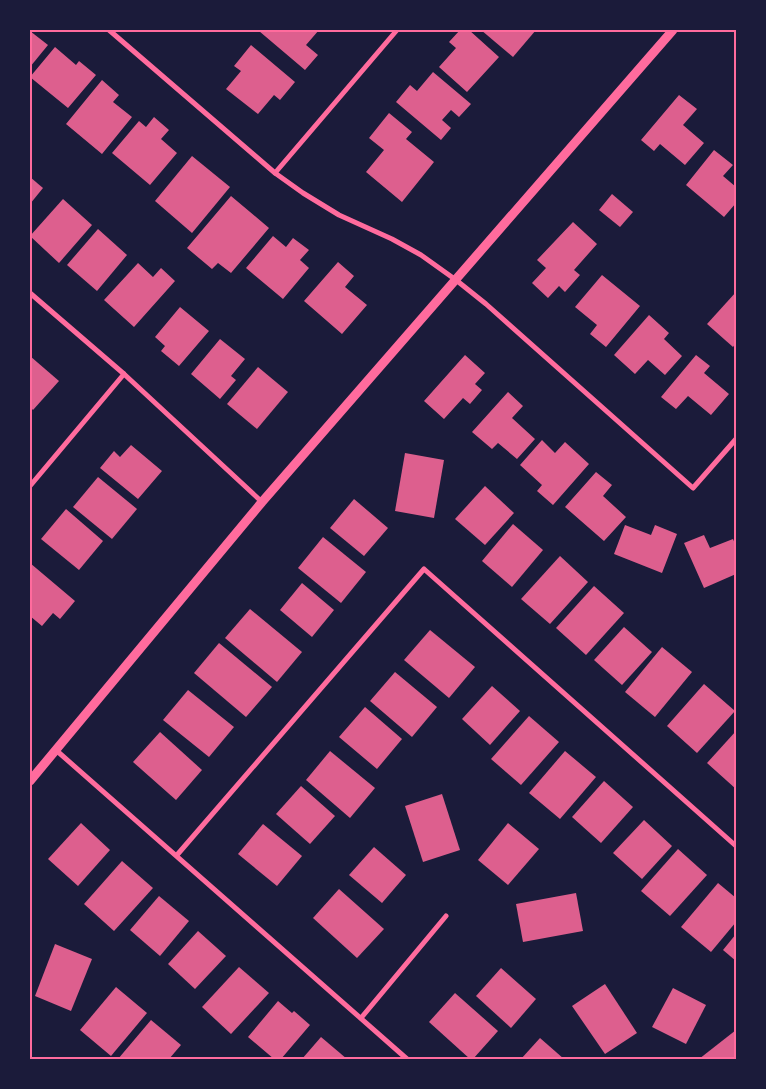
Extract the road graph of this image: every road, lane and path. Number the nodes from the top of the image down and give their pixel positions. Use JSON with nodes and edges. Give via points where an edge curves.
{"nodes":[{"id":1,"x":109,"y":30,"type":"edge"},
{"id":2,"x":397,"y":30,"type":"edge"},
{"id":3,"x":673,"y":30,"type":"edge"},
{"id":4,"x":276,"y":173,"type":"junction"},
{"id":5,"x":456,"y":280,"type":"junction"},
{"id":6,"x":30,"y":293,"type":"edge"},
{"id":7,"x":124,"y":374,"type":"junction"},
{"id":8,"x":736,"y":439,"type":"edge"},
{"id":9,"x":30,"y":486,"type":"edge"},
{"id":10,"x":262,"y":502,"type":"junction"},
{"id":11,"x":57,"y":751,"type":"junction"},
{"id":12,"x":30,"y":781,"type":"edge"},
{"id":13,"x":736,"y":846,"type":"edge"},
{"id":14,"x":177,"y":855,"type":"junction"},
{"id":15,"x":446,"y":916,"type":"dead end"},
{"id":16,"x":361,"y":1018,"type":"junction"},
{"id":17,"x":408,"y":1059,"type":"edge"}],
"edges":[{"from":1,"to":4,"type":"street"},
{"from":2,"to":4,"type":"street"},
{"from":3,"to":5,"type":"street"},
{"from":4,"to":5,"type":"street","via":[[338,214],[421,255]]},
{"from":5,"to":8,"type":"street","via":[[692,488]]},
{"from":5,"to":10,"type":"street"},
{"from":6,"to":7,"type":"street"},
{"from":7,"to":9,"type":"street"},
{"from":7,"to":10,"type":"street"},
{"from":10,"to":11,"type":"street"},
{"from":11,"to":12,"type":"street"},
{"from":11,"to":14,"type":"street"},
{"from":13,"to":14,"type":"street","via":[[424,569]]},
{"from":14,"to":16,"type":"street"},
{"from":15,"to":16,"type":"street"},
{"from":16,"to":17,"type":"street"}]}
